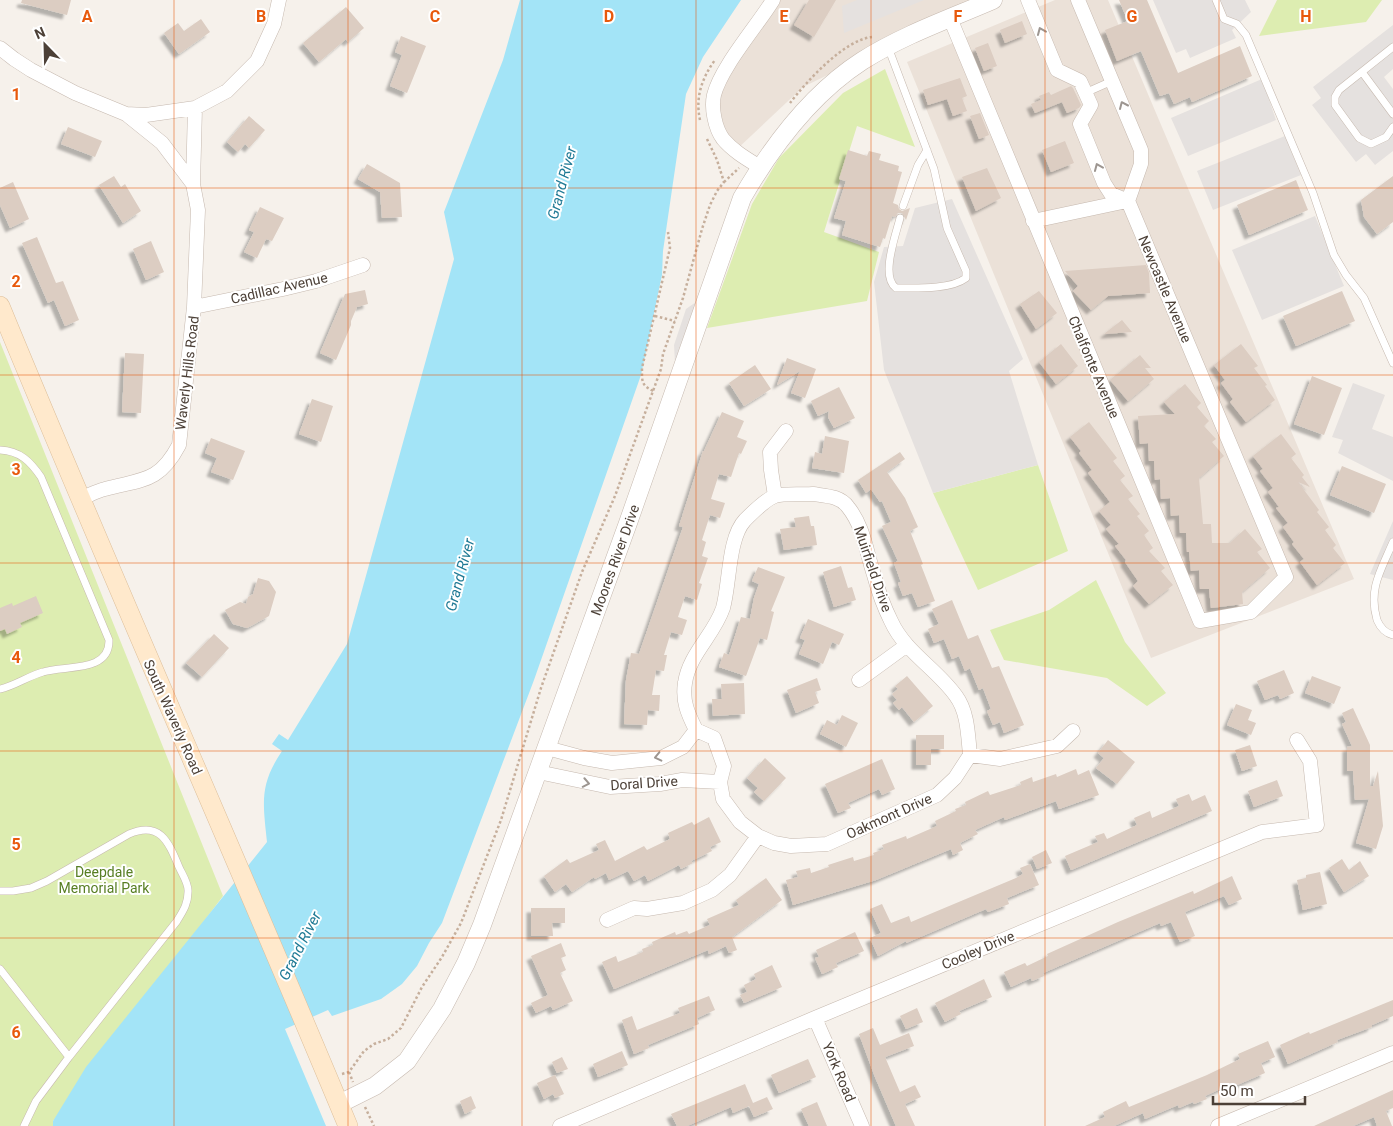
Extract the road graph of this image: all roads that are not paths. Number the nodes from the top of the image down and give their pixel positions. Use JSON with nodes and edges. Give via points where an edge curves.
{"nodes":[{"id":1,"x":279,"y":0,"type":"edge"},
{"id":2,"x":773,"y":0,"type":"edge"},
{"id":3,"x":993,"y":0,"type":"edge"},
{"id":4,"x":1028,"y":0,"type":"edge"},
{"id":5,"x":1078,"y":0,"type":"edge"},
{"id":6,"x":1216,"y":0,"type":"edge"},
{"id":7,"x":950,"y":18,"type":"junction"},
{"id":8,"x":887,"y":47,"type":"junction"},
{"id":9,"x":1393,"y":47,"type":"edge"},
{"id":10,"x":0,"y":48,"type":"edge"},
{"id":11,"x":1362,"y":72,"type":"junction"},
{"id":12,"x":1112,"y":81,"type":"junction"},
{"id":13,"x":1085,"y":92,"type":"junction"},
{"id":14,"x":195,"y":108,"type":"junction"},
{"id":15,"x":126,"y":114,"type":"junction"},
{"id":16,"x":1393,"y":114,"type":"edge"},
{"id":17,"x":1393,"y":127,"type":"edge"},
{"id":18,"x":927,"y":150,"type":"junction"},
{"id":19,"x":760,"y":167,"type":"junction"},
{"id":20,"x":193,"y":184,"type":"junction"},
{"id":21,"x":1128,"y":200,"type":"junction"},
{"id":22,"x":903,"y":206,"type":"dead end"},
{"id":23,"x":900,"y":218,"type":"dead end"},
{"id":24,"x":1034,"y":221,"type":"junction"},
{"id":25,"x":363,"y":265,"type":"dead end"},
{"id":26,"x":0,"y":306,"type":"edge"},
{"id":27,"x":194,"y":307,"type":"junction"},
{"id":28,"x":1393,"y":363,"type":"edge"},
{"id":29,"x":786,"y":431,"type":"dead end"},
{"id":30,"x":0,"y":450,"type":"edge"},
{"id":31,"x":775,"y":496,"type":"junction"},
{"id":32,"x":80,"y":499,"type":"junction"},
{"id":33,"x":1393,"y":542,"type":"edge"},
{"id":34,"x":1286,"y":577,"type":"joint"},
{"id":35,"x":1393,"y":635,"type":"edge"},
{"id":36,"x":907,"y":645,"type":"junction"},
{"id":37,"x":859,"y":680,"type":"dead end"},
{"id":38,"x":0,"y":689,"type":"edge"},
{"id":39,"x":696,"y":730,"type":"junction"},
{"id":40,"x":1073,"y":731,"type":"dead end"},
{"id":41,"x":1297,"y":740,"type":"dead end"},
{"id":42,"x":547,"y":748,"type":"junction"},
{"id":43,"x":970,"y":755,"type":"junction"},
{"id":44,"x":538,"y":772,"type":"junction"},
{"id":45,"x":720,"y":782,"type":"junction"},
{"id":46,"x":758,"y":836,"type":"junction"},
{"id":47,"x":0,"y":891,"type":"edge"},
{"id":48,"x":607,"y":920,"type":"dead end"},
{"id":49,"x":0,"y":969,"type":"edge"},
{"id":50,"x":815,"y":1018,"type":"junction"},
{"id":51,"x":1393,"y":1053,"type":"edge"},
{"id":52,"x":68,"y":1058,"type":"junction"},
{"id":53,"x":339,"y":1104,"type":"junction"},
{"id":54,"x":24,"y":1126,"type":"edge"},
{"id":55,"x":348,"y":1126,"type":"edge"},
{"id":56,"x":560,"y":1126,"type":"edge"},
{"id":57,"x":862,"y":1126,"type":"edge"},
{"id":58,"x":1218,"y":1126,"type":"edge"}],
"edges":[{"from":1,"to":14,"type":"street","via":[[274,24],[257,62],[227,91]]},
{"from":2,"to":19,"type":"street","via":[[728,66],[718,84],[713,106],[723,138]]},
{"from":3,"to":7,"type":"street","name":"Moores River Drive"},
{"from":13,"to":4,"type":"street","one_way":true,"via":[[1080,81],[1057,70]]},
{"from":5,"to":12,"type":"street"},
{"from":6,"to":28,"type":"lane","via":[[1224,19],[1237,24],[1246,35],[1313,194],[1334,255],[1364,298]]},
{"from":7,"to":8,"type":"street","name":"Moores River Drive"},
{"from":7,"to":24,"type":"street","name":"Chalfonte Avenue"},
{"from":8,"to":18,"type":"lane"},
{"from":8,"to":19,"type":"street","name":"Moores River Drive","via":[[829,86],[797,119]]},
{"from":9,"to":11,"type":"lane"},
{"from":10,"to":15,"type":"street","via":[[31,70],[83,97]]},
{"from":11,"to":16,"type":"lane"},
{"from":11,"to":17,"type":"lane","via":[[1338,90],[1335,105],[1359,138],[1371,144],[1386,137]]},
{"from":12,"to":13,"type":"lane"},
{"from":21,"to":12,"type":"street","one_way":true,"via":[[1141,164],[1141,150]]},
{"from":21,"to":13,"type":"street","one_way":true,"via":[[1111,194],[1104,183],[1080,124],[1090,105]]},
{"from":14,"to":15,"type":"street","via":[[146,115]]},
{"from":14,"to":20,"type":"street","name":"Waverly Hills Road"},
{"from":15,"to":20,"type":"street","name":"Waverly Hills Road","via":[[162,143]]},
{"from":18,"to":22,"type":"lane"},
{"from":18,"to":23,"type":"lane","via":[[947,228],[966,278],[949,286],[896,288],[891,284],[889,267]]},
{"from":19,"to":42,"type":"street","name":"Moores River Drive","via":[[742,198]]},
{"from":20,"to":27,"type":"street","name":"Waverly Hills Road","via":[[198,210]]},
{"from":21,"to":24,"type":"street"},
{"from":21,"to":34,"type":"street","name":"Newcastle Avenue"},
{"from":24,"to":34,"type":"street","name":"Chalfonte Avenue","via":[[1200,621],[1251,612]]},
{"from":25,"to":27,"type":"street","name":"Cadillac Avenue","via":[[316,281]]},
{"from":26,"to":32,"type":"main road","name":"South Waverly Road"},
{"from":27,"to":32,"type":"street","name":"Waverly Hills Road","via":[[179,445],[170,461],[152,476],[138,482],[104,489]]},
{"from":29,"to":31,"type":"street","via":[[770,452]]},
{"from":30,"to":38,"type":"lane","via":[[26,458],[40,477],[109,640],[109,649],[105,656],[89,665],[41,672]]},
{"from":31,"to":36,"type":"street","name":"Muirfield Drive","via":[[813,494],[835,497],[848,505],[862,529],[891,623]]},
{"from":31,"to":39,"type":"street","via":[[743,522],[734,542],[727,593],[720,616],[690,662],[685,684],[686,710]]},
{"from":32,"to":53,"type":"main road","name":"South Waverly Road"},
{"from":33,"to":35,"type":"lane","via":[[1374,588],[1373,606],[1379,626]]},
{"from":36,"to":37,"type":"street"},
{"from":36,"to":43,"type":"street","via":[[957,698],[967,724]]},
{"from":39,"to":42,"type":"street","name":"Doral Drive","one_way":true,"via":[[683,747],[661,758],[612,763]]},
{"from":39,"to":45,"type":"street","via":[[714,738],[724,766]]},
{"from":40,"to":43,"type":"street","via":[[1057,746],[1000,759]]},
{"from":41,"to":50,"type":"street","name":"Cooley Drive","via":[[1310,761],[1318,825],[1262,832]]},
{"from":42,"to":44,"type":"street","name":"Moores River Drive"},
{"from":43,"to":46,"type":"street","name":"Oakmont Drive","via":[[955,778],[938,795],[827,844],[791,846],[774,844]]},
{"from":44,"to":45,"type":"street","name":"Doral Drive","one_way":true,"via":[[610,787],[682,780]]},
{"from":44,"to":53,"type":"street","name":"Moores River Drive","via":[[482,924],[442,1008],[407,1061],[375,1086]]},
{"from":45,"to":46,"type":"street","name":"Oakmont Drive","via":[[723,799],[740,822]]},
{"from":46,"to":48,"type":"street","via":[[730,875],[712,890],[683,903],[634,908]]},
{"from":47,"to":52,"type":"lane","via":[[31,888],[129,834],[148,829],[160,833],[169,845],[189,890],[187,904],[177,921]]},
{"from":49,"to":52,"type":"lane"},
{"from":50,"to":56,"type":"street","name":"Cooley Drive"},
{"from":50,"to":57,"type":"street","name":"York Road"},
{"from":51,"to":58,"type":"street"},
{"from":52,"to":54,"type":"lane","via":[[36,1101]]},
{"from":53,"to":55,"type":"main road","name":"South Waverly Road"}]}
